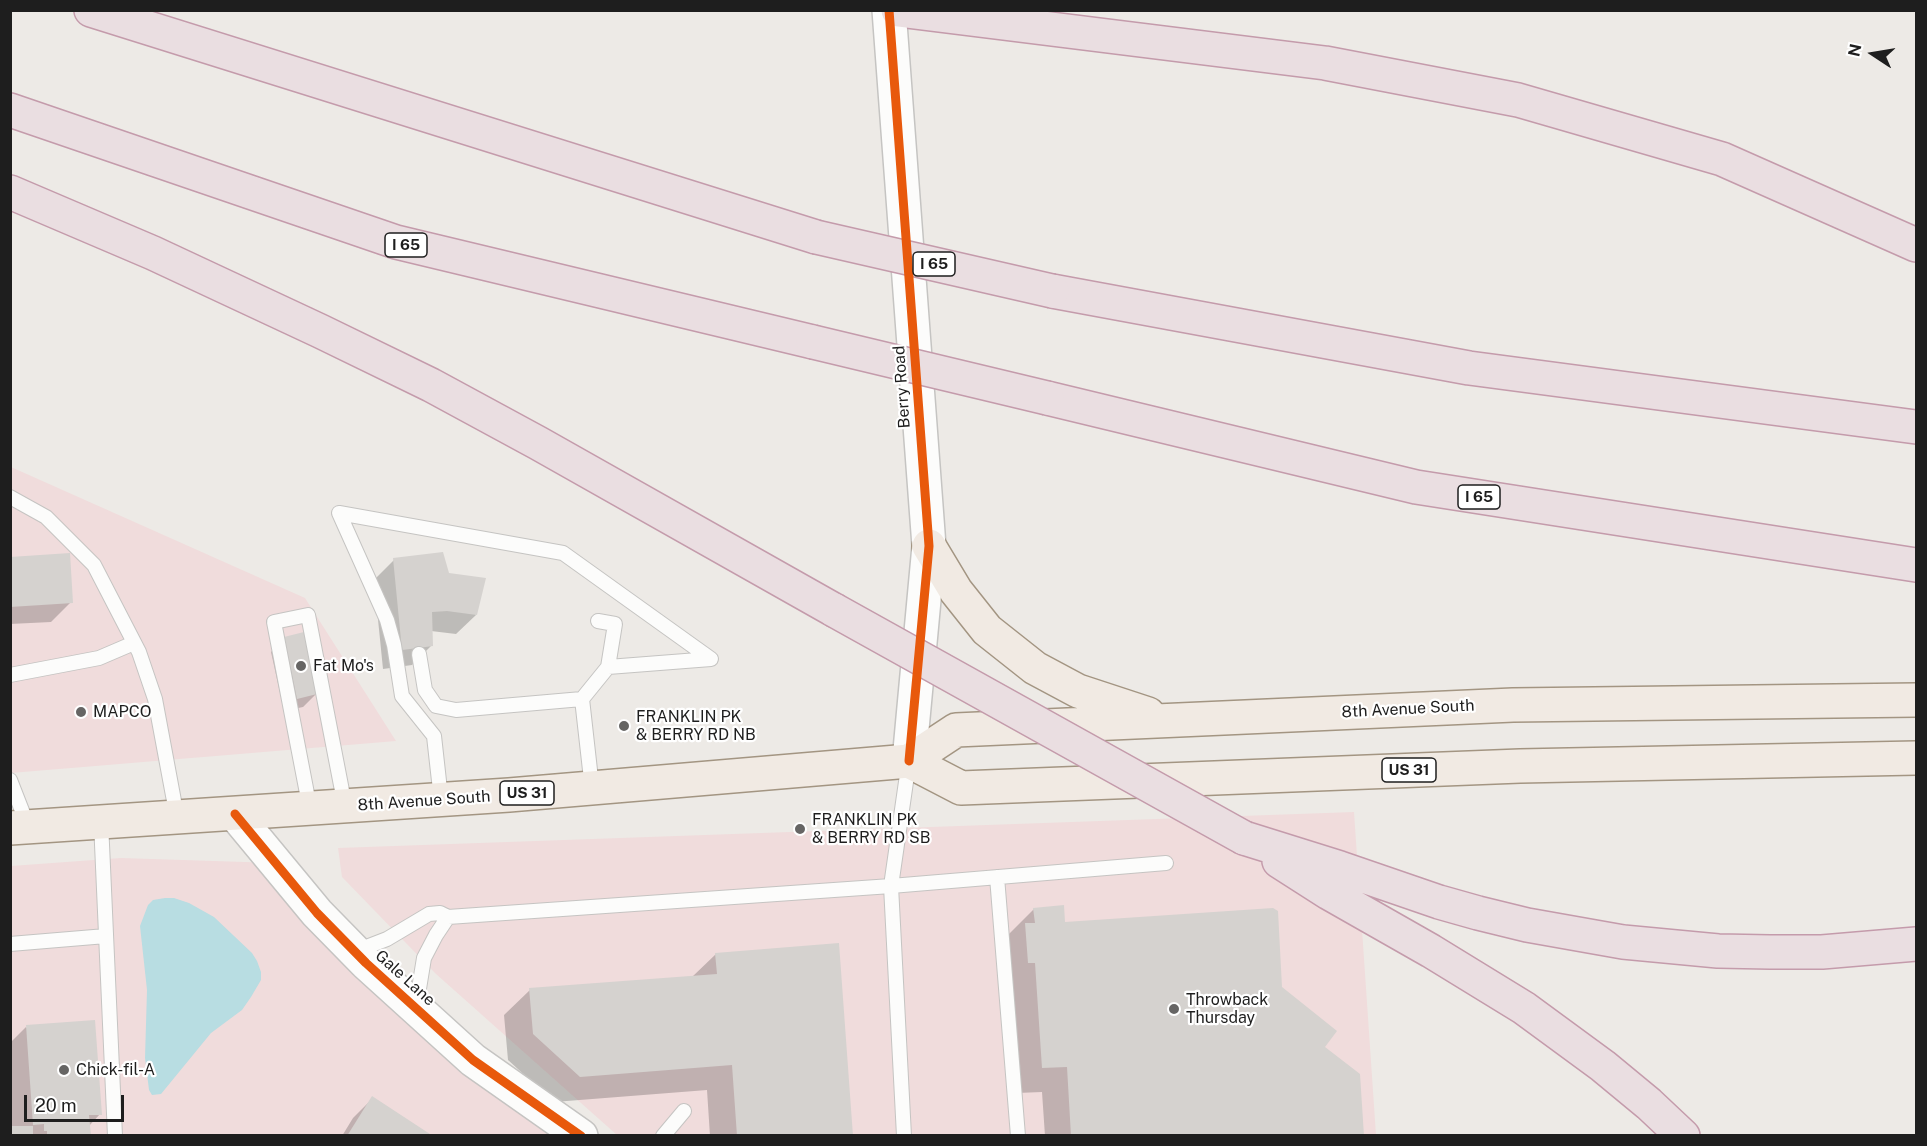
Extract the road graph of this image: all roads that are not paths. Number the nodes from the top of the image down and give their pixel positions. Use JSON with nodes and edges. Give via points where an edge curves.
{"nodes":[{"id":1,"x":91,"y":10,"type":"edge"},
{"id":2,"x":889,"y":10,"type":"edge"},
{"id":3,"x":898,"y":10,"type":"edge"},
{"id":4,"x":10,"y":110,"type":"edge"},
{"id":5,"x":10,"y":192,"type":"edge"},
{"id":6,"x":1917,"y":245,"type":"edge"},
{"id":7,"x":1917,"y":427,"type":"edge"},
{"id":8,"x":10,"y":497,"type":"edge"},
{"id":9,"x":929,"y":546,"type":"junction"},
{"id":10,"x":1917,"y":565,"type":"edge"},
{"id":11,"x":598,"y":621,"type":"dead end"},
{"id":12,"x":134,"y":643,"type":"junction"},
{"id":13,"x":418,"y":654,"type":"dead end"},
{"id":14,"x":608,"y":667,"type":"junction"},
{"id":15,"x":10,"y":675,"type":"edge"},
{"id":16,"x":582,"y":699,"type":"junction"},
{"id":17,"x":1917,"y":700,"type":"edge"},
{"id":18,"x":1167,"y":720,"type":"junction"},
{"id":19,"x":1917,"y":758,"type":"edge"},
{"id":20,"x":909,"y":761,"type":"junction"},
{"id":21,"x":10,"y":780,"type":"edge"},
{"id":22,"x":592,"y":788,"type":"junction"},
{"id":23,"x":441,"y":799,"type":"junction"},
{"id":24,"x":345,"y":806,"type":"junction"},
{"id":25,"x":310,"y":809,"type":"junction"},
{"id":26,"x":235,"y":814,"type":"junction"},
{"id":27,"x":177,"y":818,"type":"junction"},
{"id":28,"x":100,"y":822,"type":"junction"},
{"id":29,"x":19,"y":827,"type":"edge"},
{"id":30,"x":1244,"y":838,"type":"junction"},
{"id":31,"x":1166,"y":863,"type":"dead end"},
{"id":32,"x":997,"y":877,"type":"junction"},
{"id":33,"x":891,"y":886,"type":"junction"},
{"id":34,"x":448,"y":917,"type":"junction"},
{"id":35,"x":106,"y":936,"type":"junction"},
{"id":36,"x":10,"y":944,"type":"edge"},
{"id":37,"x":1917,"y":944,"type":"edge"},
{"id":38,"x":355,"y":951,"type":"junction"},
{"id":39,"x":416,"y":1008,"type":"junction"},
{"id":40,"x":684,"y":1111,"type":"dead end"},
{"id":41,"x":115,"y":1136,"type":"edge"},
{"id":42,"x":581,"y":1136,"type":"edge"},
{"id":43,"x":663,"y":1136,"type":"edge"},
{"id":44,"x":904,"y":1136,"type":"edge"},
{"id":45,"x":1018,"y":1136,"type":"edge"},
{"id":46,"x":1683,"y":1136,"type":"edge"}],
"edges":[{"from":1,"to":7,"type":"highway","number":"I 65","bridge":true,"via":[[816,237],[1052,291],[1469,368]]},
{"from":2,"to":9,"type":"street","name":"Berry Road"},
{"from":3,"to":6,"type":"highway","via":[[1325,63],[1518,100],[1722,159]]},
{"from":4,"to":10,"type":"highway","number":"I 65","bridge":true,"via":[[396,242],[1416,487]]},
{"from":5,"to":30,"type":"highway","bridge":true,"via":[[153,253],[431,385]]},
{"from":8,"to":12,"type":"lane","via":[[46,517],[94,565]]},
{"from":9,"to":18,"type":"main road","via":[[956,591],[987,630],[1035,668],[1078,691]]},
{"from":9,"to":20,"type":"street","name":"Berry Road"},
{"from":11,"to":14,"type":"lane","via":[[615,624]]},
{"from":12,"to":15,"type":"lane","via":[[99,658]]},
{"from":12,"to":27,"type":"lane","via":[[155,699]]},
{"from":13,"to":16,"type":"lane","via":[[424,690],[436,706],[456,710]]},
{"from":14,"to":16,"type":"lane"},
{"from":14,"to":23,"type":"lane","via":[[711,658],[563,553],[339,513],[387,620],[402,696],[434,736]]},
{"from":16,"to":22,"type":"lane"},
{"from":17,"to":18,"type":"main road","name":"8th Avenue South","number":"US 31","via":[[1513,705]]},
{"from":18,"to":20,"type":"main road","name":"8th Avenue South","number":"US 31","via":[[956,730]]},
{"from":19,"to":20,"type":"main road","number":"US 31","via":[[1520,766],[962,788]]},
{"from":20,"to":22,"type":"main road","name":"8th Avenue South","number":"US 31"},
{"from":20,"to":33,"type":"lane"},
{"from":21,"to":29,"type":"lane"},
{"from":22,"to":23,"type":"main road","name":"8th Avenue South","number":"US 31"},
{"from":23,"to":24,"type":"main road","name":"8th Avenue South","number":"US 31"},
{"from":24,"to":25,"type":"main road","name":"8th Avenue South","number":"US 31"},
{"from":24,"to":25,"type":"lane","via":[[308,615],[274,622]]},
{"from":25,"to":26,"type":"main road","name":"8th Avenue South","number":"US 31"},
{"from":26,"to":27,"type":"main road","name":"8th Avenue South","number":"US 31"},
{"from":26,"to":38,"type":"street","name":"Gale Lane","via":[[317,913]]},
{"from":27,"to":28,"type":"main road","name":"8th Avenue South","number":"US 31"},
{"from":28,"to":29,"type":"main road","name":"8th Avenue South","number":"US 31"},
{"from":28,"to":35,"type":"lane"},
{"from":30,"to":37,"type":"highway","via":[[1468,911],[1614,940],[1770,952]]},
{"from":30,"to":46,"type":"highway","via":[[1524,1008],[1603,1066]]},
{"from":31,"to":32,"type":"lane"},
{"from":32,"to":33,"type":"lane"},
{"from":32,"to":45,"type":"lane"},
{"from":33,"to":34,"type":"lane"},
{"from":33,"to":44,"type":"lane"},
{"from":34,"to":38,"type":"lane","via":[[429,914],[387,939]]},
{"from":34,"to":39,"type":"lane","via":[[424,958]]},
{"from":35,"to":36,"type":"lane"},
{"from":35,"to":41,"type":"lane"},
{"from":38,"to":39,"type":"street","name":"Gale Lane"},
{"from":39,"to":42,"type":"street","name":"Gale Lane","via":[[473,1060]]},
{"from":40,"to":43,"type":"lane"}]}
